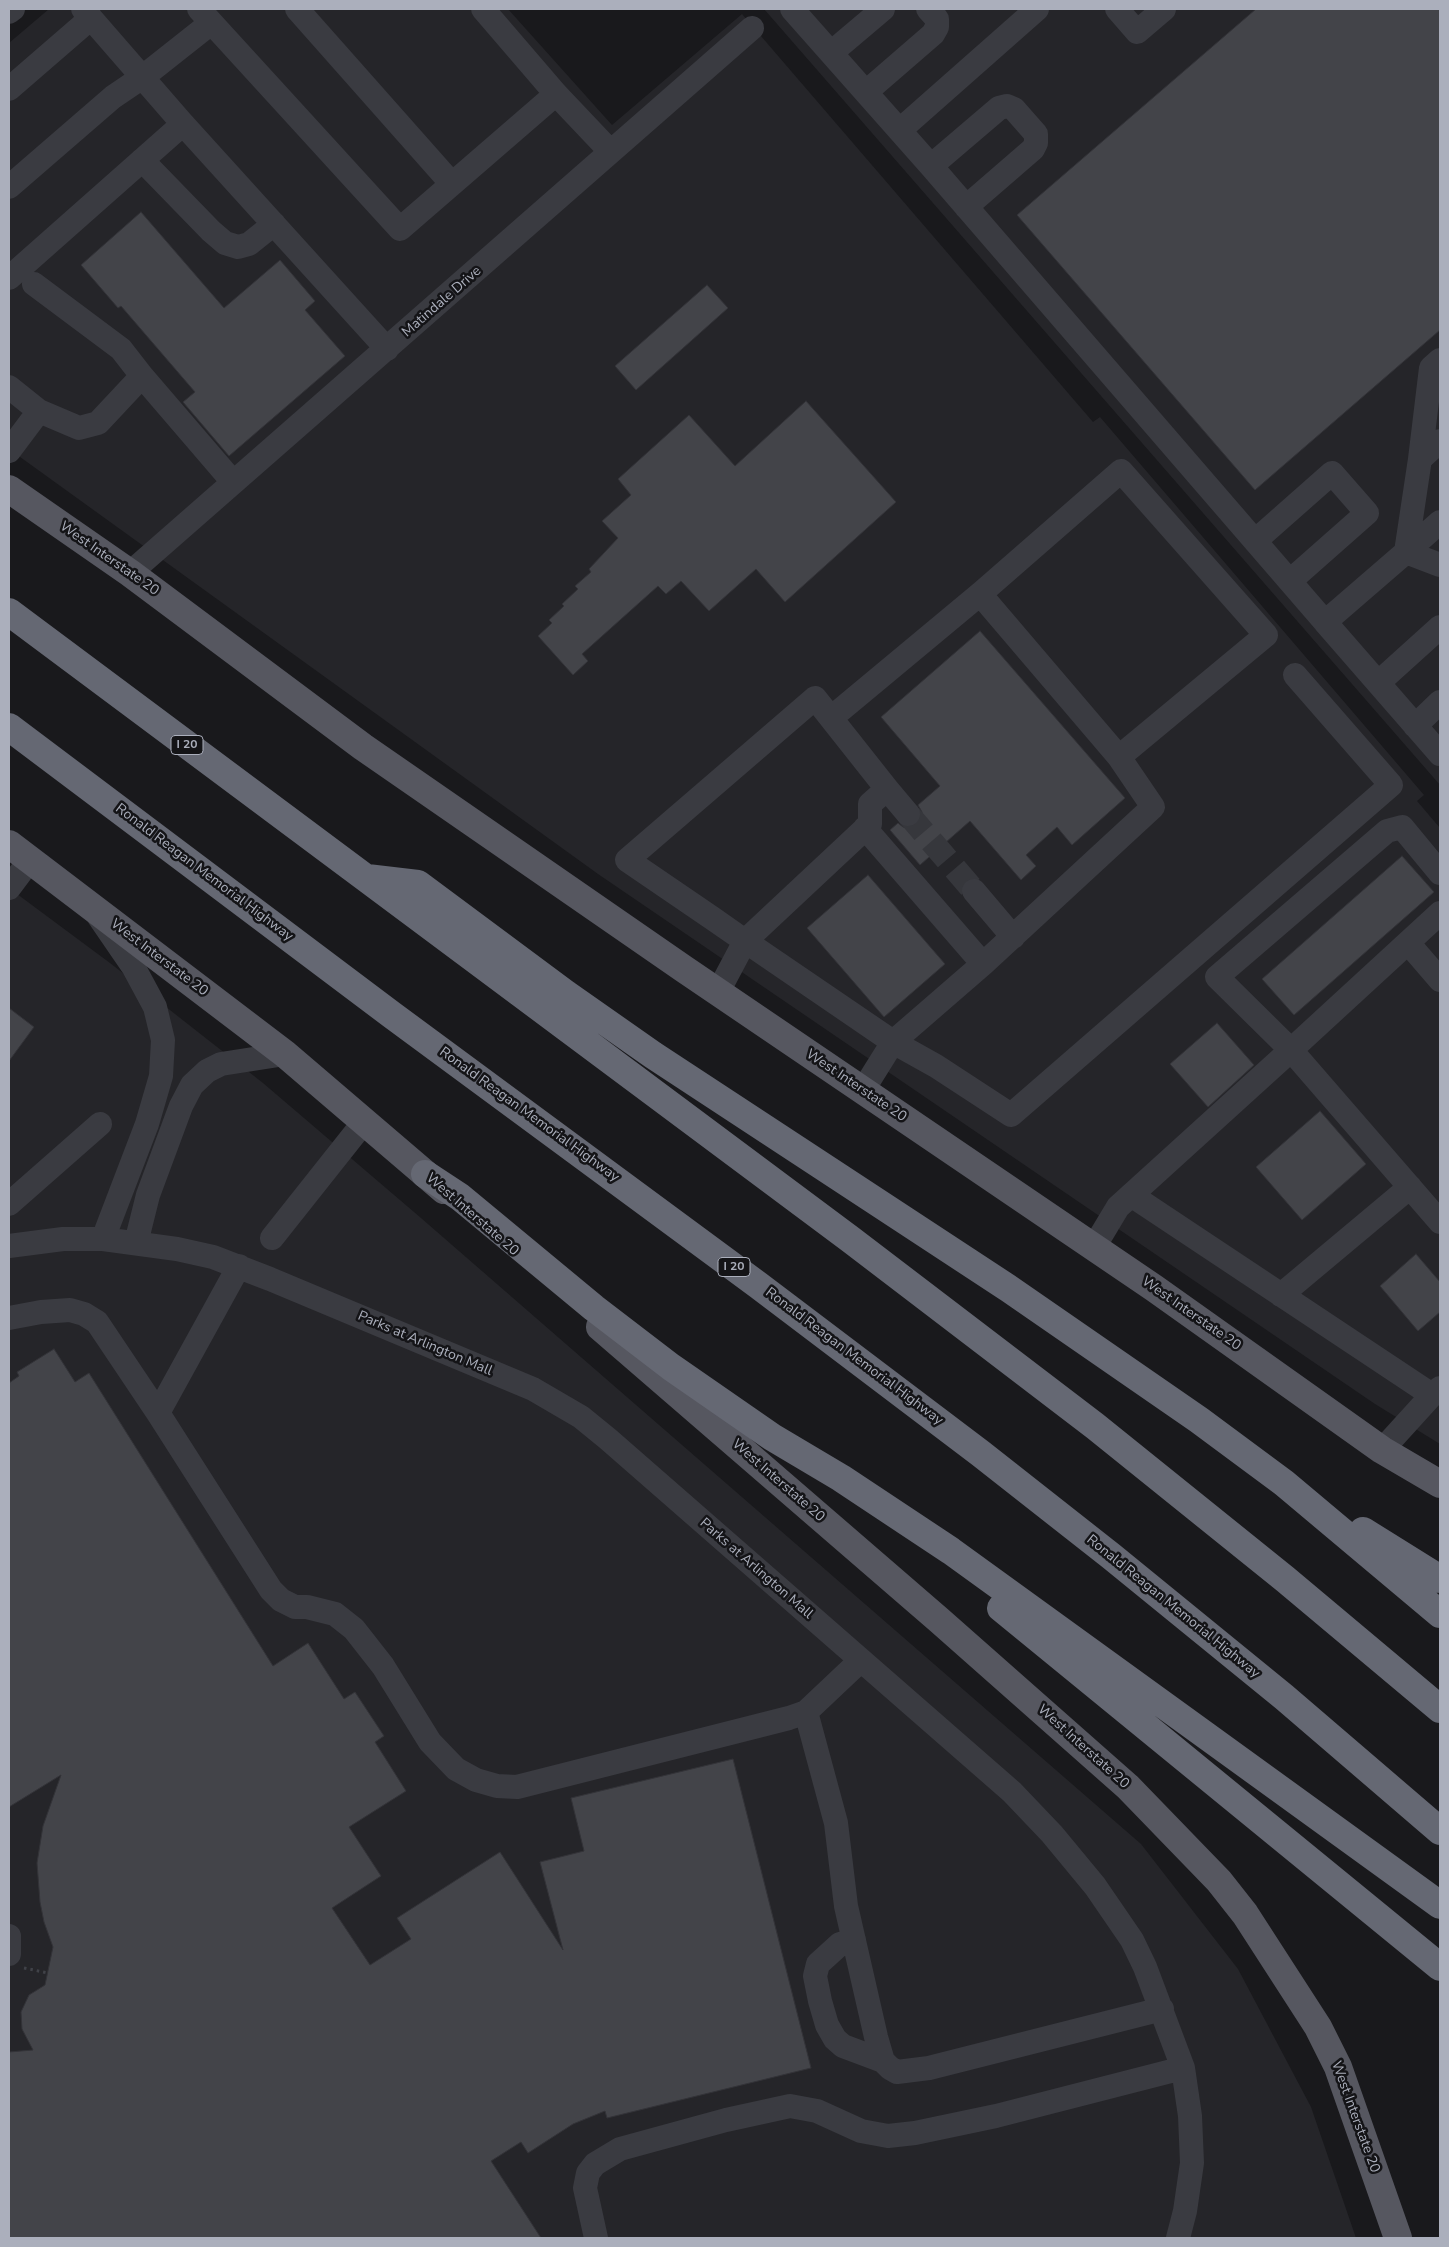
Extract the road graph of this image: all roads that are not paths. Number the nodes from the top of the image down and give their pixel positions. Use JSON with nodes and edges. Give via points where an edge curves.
{"nodes":[{"id":1,"x":13,"y":9,"type":"edge"},
{"id":2,"x":297,"y":9,"type":"edge"},
{"id":3,"x":483,"y":9,"type":"edge"},
{"id":4,"x":792,"y":9,"type":"edge"},
{"id":5,"x":883,"y":9,"type":"edge"},
{"id":6,"x":928,"y":9,"type":"edge"},
{"id":7,"x":1037,"y":9,"type":"edge"},
{"id":8,"x":1117,"y":9,"type":"edge"},
{"id":9,"x":1164,"y":9,"type":"edge"},
{"id":10,"x":9,"y":12,"type":"edge"},
{"id":11,"x":87,"y":14,"type":"edge"},
{"id":12,"x":205,"y":16,"type":"edge"},
{"id":13,"x":752,"y":28,"type":"dead end"},
{"id":14,"x":831,"y":52,"type":"junction"},
{"id":15,"x":144,"y":76,"type":"junction"},
{"id":16,"x":9,"y":89,"type":"edge"},
{"id":17,"x":866,"y":92,"type":"junction"},
{"id":18,"x":556,"y":94,"type":"junction"},
{"id":19,"x":184,"y":124,"type":"junction"},
{"id":20,"x":900,"y":130,"type":"junction"},
{"id":21,"x":610,"y":152,"type":"junction"},
{"id":22,"x":142,"y":160,"type":"junction"},
{"id":23,"x":931,"y":166,"type":"junction"},
{"id":24,"x":452,"y":184,"type":"junction"},
{"id":25,"x":9,"y":187,"type":"edge"},
{"id":26,"x":966,"y":207,"type":"junction"},
{"id":27,"x":274,"y":224,"type":"junction"},
{"id":28,"x":9,"y":278,"type":"edge"},
{"id":29,"x":34,"y":284,"type":"dead end"},
{"id":30,"x":387,"y":349,"type":"junction"},
{"id":31,"x":1440,"y":360,"type":"edge"},
{"id":32,"x":142,"y":376,"type":"junction"},
{"id":33,"x":9,"y":387,"type":"edge"},
{"id":34,"x":39,"y":411,"type":"junction"},
{"id":35,"x":1440,"y":442,"type":"edge"},
{"id":36,"x":9,"y":451,"type":"edge"},
{"id":37,"x":1420,"y":459,"type":"junction"},
{"id":38,"x":233,"y":482,"type":"junction"},
{"id":39,"x":9,"y":489,"type":"edge"},
{"id":40,"x":1440,"y":522,"type":"edge"},
{"id":41,"x":1254,"y":541,"type":"junction"},
{"id":42,"x":1406,"y":552,"type":"junction"},
{"id":43,"x":1440,"y":565,"type":"edge"},
{"id":44,"x":130,"y":573,"type":"junction"},
{"id":45,"x":1290,"y":582,"type":"junction"},
{"id":46,"x":980,"y":594,"type":"junction"},
{"id":47,"x":9,"y":612,"type":"edge"},
{"id":48,"x":1325,"y":622,"type":"junction"},
{"id":49,"x":1440,"y":626,"type":"edge"},
{"id":50,"x":1294,"y":675,"type":"dead end"},
{"id":51,"x":1378,"y":683,"type":"junction"},
{"id":52,"x":1440,"y":702,"type":"edge"},
{"id":53,"x":831,"y":718,"type":"junction"},
{"id":54,"x":1415,"y":726,"type":"junction"},
{"id":55,"x":9,"y":727,"type":"edge"},
{"id":56,"x":1440,"y":754,"type":"edge"},
{"id":57,"x":1119,"y":757,"type":"junction"},
{"id":58,"x":887,"y":789,"type":"junction"},
{"id":59,"x":908,"y":814,"type":"tunnel mouth"},
{"id":60,"x":865,"y":828,"type":"junction"},
{"id":61,"x":19,"y":852,"type":"edge"},
{"id":62,"x":1440,"y":873,"type":"edge"},
{"id":63,"x":365,"y":877,"type":"junction"},
{"id":64,"x":9,"y":888,"type":"edge"},
{"id":65,"x":974,"y":891,"type":"tunnel mouth"},
{"id":66,"x":92,"y":908,"type":"junction"},
{"id":67,"x":1440,"y":913,"type":"edge"},
{"id":68,"x":1013,"y":937,"type":"junction"},
{"id":69,"x":745,"y":941,"type":"junction"},
{"id":70,"x":1409,"y":944,"type":"junction"},
{"id":71,"x":983,"y":964,"type":"junction"},
{"id":72,"x":1440,"y":980,"type":"edge"},
{"id":73,"x":718,"y":992,"type":"junction"},
{"id":74,"x":893,"y":1042,"type":"junction"},
{"id":75,"x":1291,"y":1050,"type":"junction"},
{"id":76,"x":285,"y":1054,"type":"junction"},
{"id":77,"x":863,"y":1090,"type":"junction"},
{"id":78,"x":364,"y":1122,"type":"junction"},
{"id":79,"x":100,"y":1124,"type":"dead end"},
{"id":80,"x":425,"y":1174,"type":"junction"},
{"id":81,"x":1410,"y":1187,"type":"junction"},
{"id":82,"x":1131,"y":1196,"type":"junction"},
{"id":83,"x":9,"y":1204,"type":"edge"},
{"id":84,"x":1440,"y":1222,"type":"edge"},
{"id":85,"x":272,"y":1238,"type":"dead end"},
{"id":86,"x":103,"y":1239,"type":"junction"},
{"id":87,"x":136,"y":1243,"type":"junction"},
{"id":88,"x":9,"y":1246,"type":"edge"},
{"id":89,"x":1094,"y":1248,"type":"junction"},
{"id":90,"x":239,"y":1266,"type":"junction"},
{"id":91,"x":1281,"y":1295,"type":"junction"},
{"id":92,"x":9,"y":1318,"type":"edge"},
{"id":93,"x":1436,"y":1391,"type":"edge"},
{"id":94,"x":158,"y":1414,"type":"junction"},
{"id":95,"x":772,"y":1436,"type":"junction"},
{"id":96,"x":1382,"y":1450,"type":"junction"},
{"id":97,"x":1284,"y":1483,"type":"junction"},
{"id":98,"x":1440,"y":1484,"type":"edge"},
{"id":99,"x":1440,"y":1579,"type":"edge"},
{"id":100,"x":1440,"y":1614,"type":"edge"},
{"id":101,"x":860,"y":1661,"type":"junction"},
{"id":102,"x":1440,"y":1709,"type":"edge"},
{"id":103,"x":806,"y":1712,"type":"junction"},
{"id":104,"x":1440,"y":1831,"type":"edge"},
{"id":105,"x":1440,"y":1905,"type":"edge"},
{"id":106,"x":9,"y":1936,"type":"edge"},
{"id":107,"x":854,"y":1940,"type":"junction"},
{"id":108,"x":13,"y":1960,"type":"edge"},
{"id":109,"x":1440,"y":1967,"type":"edge"},
{"id":110,"x":1162,"y":2009,"type":"junction"},
{"id":111,"x":883,"y":2061,"type":"junction"},
{"id":112,"x":1183,"y":2068,"type":"junction"},
{"id":113,"x":596,"y":2238,"type":"edge"},
{"id":114,"x":1178,"y":2238,"type":"edge"},
{"id":115,"x":1398,"y":2238,"type":"edge"}],
"edges":[{"from":1,"to":10,"type":"street"},
{"from":2,"to":24,"type":"street"},
{"from":3,"to":18,"type":"street"},
{"from":4,"to":14,"type":"street"},
{"from":5,"to":14,"type":"street"},
{"from":6,"to":17,"type":"street","via":[[937,19],[933,34]]},
{"from":7,"to":20,"type":"street"},
{"from":8,"to":9,"type":"street","via":[[1137,32]]},
{"from":11,"to":15,"type":"street"},
{"from":11,"to":16,"type":"street"},
{"from":12,"to":15,"type":"street"},
{"from":12,"to":24,"type":"street","via":[[400,229]]},
{"from":13,"to":21,"type":"street","name":"Matindale Drive"},
{"from":14,"to":17,"type":"street"},
{"from":15,"to":19,"type":"street"},
{"from":15,"to":25,"type":"street","via":[[113,97]]},
{"from":17,"to":20,"type":"street"},
{"from":18,"to":21,"type":"street"},
{"from":18,"to":24,"type":"street"},
{"from":19,"to":22,"type":"street"},
{"from":19,"to":27,"type":"street"},
{"from":20,"to":23,"type":"street"},
{"from":21,"to":30,"type":"street","name":"Matindale Drive"},
{"from":22,"to":27,"type":"street","via":[[211,231],[226,242],[238,247],[249,244]]},
{"from":22,"to":28,"type":"street"},
{"from":23,"to":26,"type":"street"},
{"from":23,"to":26,"type":"street","via":[[999,108],[1007,106],[1020,115],[1036,134],[1033,149]]},
{"from":26,"to":41,"type":"street"},
{"from":27,"to":30,"type":"street"},
{"from":29,"to":32,"type":"street","via":[[121,350]]},
{"from":30,"to":38,"type":"street","name":"Matindale Drive"},
{"from":31,"to":37,"type":"street","via":[[1431,368]]},
{"from":32,"to":34,"type":"street","via":[[98,423],[79,428]]},
{"from":32,"to":38,"type":"street"},
{"from":33,"to":34,"type":"street"},
{"from":34,"to":36,"type":"street"},
{"from":35,"to":37,"type":"street"},
{"from":37,"to":42,"type":"street"},
{"from":38,"to":44,"type":"street","name":"Matindale Drive"},
{"from":39,"to":44,"type":"main road","name":"West Interstate 20"},
{"from":40,"to":42,"type":"street"},
{"from":41,"to":45,"type":"street"},
{"from":41,"to":45,"type":"street","via":[[1332,473],[1367,513]]},
{"from":42,"to":43,"type":"street"},
{"from":42,"to":48,"type":"street"},
{"from":44,"to":73,"type":"main road","name":"West Interstate 20","via":[[363,747]]},
{"from":45,"to":48,"type":"street"},
{"from":46,"to":53,"type":"street"},
{"from":46,"to":57,"type":"street"},
{"from":46,"to":57,"type":"street","via":[[1121,470],[1266,635]]},
{"from":47,"to":63,"type":"highway","number":"I 20"},
{"from":48,"to":51,"type":"street"},
{"from":49,"to":51,"type":"street"},
{"from":50,"to":74,"type":"street","via":[[1391,785],[1011,1115]]},
{"from":51,"to":54,"type":"street"},
{"from":52,"to":54,"type":"street"},
{"from":53,"to":58,"type":"street"},
{"from":53,"to":69,"type":"street","via":[[815,698],[627,860]]},
{"from":54,"to":56,"type":"street"},
{"from":55,"to":104,"type":"highway","name":"Ronald Reagan Memorial Highway","number":"I 20","via":[[980,1453],[1284,1697]]},
{"from":57,"to":68,"type":"street","via":[[1153,807]]},
{"from":58,"to":59,"type":"street"},
{"from":58,"to":60,"type":"street","via":[[870,804],[870,824]]},
{"from":60,"to":69,"type":"street"},
{"from":60,"to":71,"type":"street"},
{"from":61,"to":64,"type":"street"},
{"from":61,"to":66,"type":"main road","name":"West Interstate 20"},
{"from":62,"to":75,"type":"street","via":[[1402,827],[1387,831],[1217,977]]},
{"from":63,"to":97,"type":"highway","via":[[418,884],[652,1056],[1008,1288]]},
{"from":63,"to":102,"type":"highway","number":"I 20","via":[[1095,1426]]},
{"from":65,"to":68,"type":"street"},
{"from":66,"to":76,"type":"main road","name":"West Interstate 20"},
{"from":66,"to":86,"type":"street","via":[[134,968],[155,1006],[164,1040],[161,1076],[147,1124]]},
{"from":67,"to":70,"type":"street"},
{"from":68,"to":71,"type":"street"},
{"from":69,"to":73,"type":"street"},
{"from":69,"to":74,"type":"street"},
{"from":70,"to":72,"type":"street"},
{"from":70,"to":75,"type":"street"},
{"from":71,"to":74,"type":"street"},
{"from":73,"to":77,"type":"main road","name":"West Interstate 20"},
{"from":74,"to":77,"type":"street"},
{"from":75,"to":81,"type":"street"},
{"from":75,"to":82,"type":"street"},
{"from":76,"to":78,"type":"main road","name":"West Interstate 20"},
{"from":76,"to":87,"type":"street","via":[[221,1064],[207,1071],[192,1085],[148,1196]]},
{"from":77,"to":89,"type":"main road","name":"West Interstate 20"},
{"from":78,"to":80,"type":"main road","name":"West Interstate 20"},
{"from":78,"to":85,"type":"street"},
{"from":79,"to":83,"type":"street"},
{"from":80,"to":95,"type":"highway","via":[[460,1197],[671,1367]]},
{"from":80,"to":115,"type":"main road","name":"West Interstate 20","via":[[1128,1787],[1219,1881],[1250,1922],[1318,2028],[1334,2059]]},
{"from":81,"to":84,"type":"street"},
{"from":81,"to":91,"type":"street"},
{"from":82,"to":89,"type":"street","via":[[1118,1207]]},
{"from":82,"to":91,"type":"street"},
{"from":86,"to":87,"type":"street","name":"Parks at Arlington Mall"},
{"from":86,"to":88,"type":"street","name":"Parks at Arlington Mall","via":[[63,1239]]},
{"from":87,"to":90,"type":"street","name":"Parks at Arlington Mall","via":[[204,1255]]},
{"from":89,"to":96,"type":"main road","name":"West Interstate 20"},
{"from":90,"to":94,"type":"street"},
{"from":90,"to":101,"type":"street","name":"Parks at Arlington Mall","via":[[533,1389],[581,1417]]},
{"from":91,"to":93,"type":"street"},
{"from":92,"to":94,"type":"street","via":[[70,1310],[97,1322]]},
{"from":93,"to":96,"type":"street"},
{"from":94,"to":103,"type":"street","via":[[271,1590],[295,1606],[335,1614],[354,1628],[383,1666],[430,1742],[456,1769],[476,1780],[497,1786],[517,1786]]},
{"from":95,"to":105,"type":"highway","via":[[951,1551]]},
{"from":95,"to":109,"type":"highway","via":[[841,1492],[934,1556],[1016,1620]]},
{"from":96,"to":98,"type":"main road","name":"West Interstate 20"},
{"from":97,"to":99,"type":"highway"},
{"from":97,"to":100,"type":"highway"},
{"from":101,"to":103,"type":"street"},
{"from":101,"to":110,"type":"street","name":"Parks at Arlington Mall","via":[[1012,1792],[1058,1840],[1096,1886],[1132,1940]]},
{"from":103,"to":107,"type":"street","via":[[836,1823],[846,1906]]},
{"from":106,"to":108,"type":"street"},
{"from":107,"to":111,"type":"street"},
{"from":107,"to":111,"type":"street","via":[[840,1944],[818,1964],[815,1976],[820,2001],[827,2025],[839,2043]]},
{"from":110,"to":111,"type":"street","via":[[929,2068],[897,2072]]},
{"from":110,"to":112,"type":"street","name":"Parks at Arlington Mall"},
{"from":112,"to":113,"type":"street","via":[[916,2133],[888,2136],[861,2131],[817,2111],[790,2106],[630,2146],[595,2164],[588,2173],[585,2188]]},
{"from":112,"to":114,"type":"street","name":"Parks at Arlington Mall","via":[[1192,2163]]}]}
